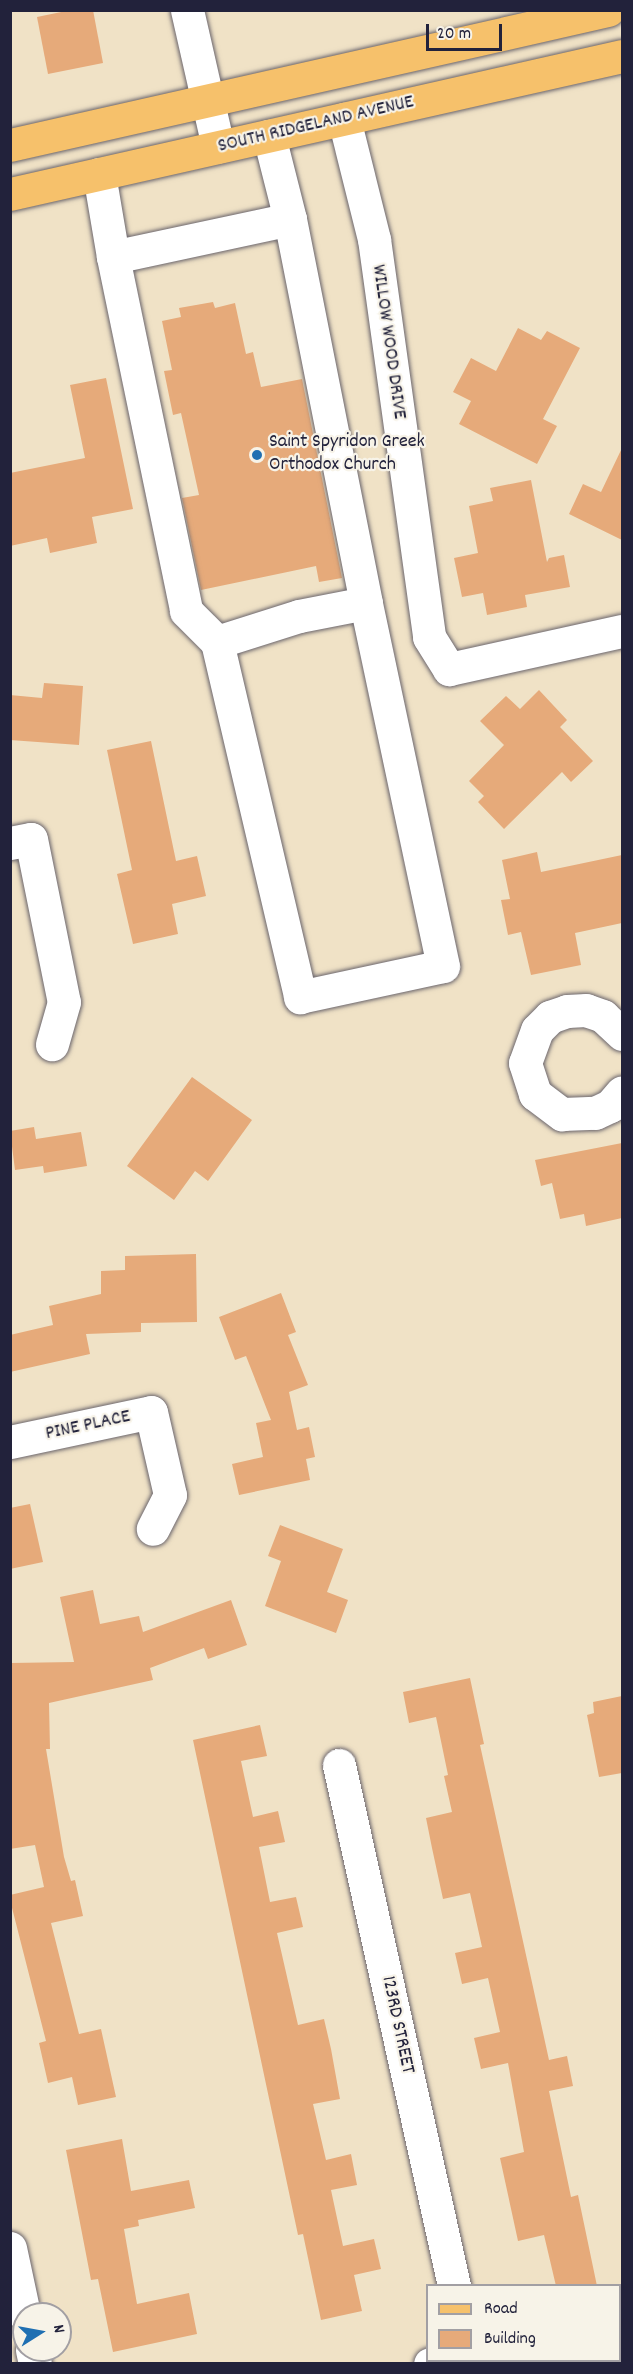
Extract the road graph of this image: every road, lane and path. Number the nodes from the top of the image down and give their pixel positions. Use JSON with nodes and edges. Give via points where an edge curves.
{"nodes":[{"id":1,"x":187,"y":10,"type":"edge"},
{"id":2,"x":608,"y":10,"type":"edge"},
{"id":3,"x":622,"y":56,"type":"edge"},
{"id":4,"x":206,"y":101,"type":"junction"},
{"id":5,"x":344,"y":119,"type":"junction"},
{"id":6,"x":269,"y":136,"type":"junction"},
{"id":7,"x":10,"y":145,"type":"edge"},
{"id":8,"x":218,"y":147,"type":"junction"},
{"id":9,"x":99,"y":174,"type":"junction"},
{"id":10,"x":10,"y":194,"type":"edge"},
{"id":11,"x":290,"y":219,"type":"junction"},
{"id":12,"x":113,"y":256,"type":"junction"},
{"id":13,"x":366,"y":603,"type":"junction"},
{"id":14,"x":622,"y":631,"type":"edge"},
{"id":15,"x":217,"y":642,"type":"junction"},
{"id":16,"x":10,"y":843,"type":"edge"},
{"id":17,"x":622,"y":1034,"type":"edge"},
{"id":18,"x":52,"y":1044,"type":"dead end"},
{"id":19,"x":622,"y":1092,"type":"edge"},
{"id":20,"x":10,"y":1442,"type":"edge"},
{"id":21,"x":153,"y":1528,"type":"dead end"},
{"id":22,"x":339,"y":1765,"type":"dead end"},
{"id":23,"x":10,"y":2248,"type":"edge"},
{"id":24,"x":454,"y":2284,"type":"edge"},
{"id":25,"x":21,"y":2302,"type":"edge"}],
"edges":[{"from":1,"to":4,"type":"street"},
{"from":2,"to":4,"type":"main road"},
{"from":3,"to":5,"type":"main road","name":"SOUTH RIDGELAND AVENUE"},
{"from":4,"to":7,"type":"main road"},
{"from":4,"to":8,"type":"street"},
{"from":5,"to":6,"type":"main road","name":"SOUTH RIDGELAND AVENUE"},
{"from":5,"to":14,"type":"street","name":"WILLOW WOOD DRIVE","via":[[374,239],[429,637],[449,669]]},
{"from":6,"to":8,"type":"main road","name":"SOUTH RIDGELAND AVENUE"},
{"from":6,"to":11,"type":"street"},
{"from":8,"to":9,"type":"main road","name":"SOUTH RIDGELAND AVENUE"},
{"from":9,"to":10,"type":"main road","name":"SOUTH RIDGELAND AVENUE"},
{"from":9,"to":12,"type":"street"},
{"from":11,"to":12,"type":"street"},
{"from":11,"to":13,"type":"street"},
{"from":12,"to":15,"type":"street","via":[[186,611]]},
{"from":13,"to":15,"type":"street","via":[[299,616]]},
{"from":13,"to":15,"type":"street","via":[[444,966],[300,997]]},
{"from":16,"to":18,"type":"street","via":[[31,839],[63,1002]]},
{"from":17,"to":19,"type":"street","via":[[603,1016],[586,1010],[567,1011],[550,1017],[537,1030],[525,1063],[535,1094],[562,1114],[595,1113],[610,1106]]},
{"from":20,"to":21,"type":"street","name":"PINE PLACE","via":[[151,1412],[170,1495]]},
{"from":22,"to":24,"type":"street","name":"123RD STREET"},
{"from":23,"to":25,"type":"street"}]}
